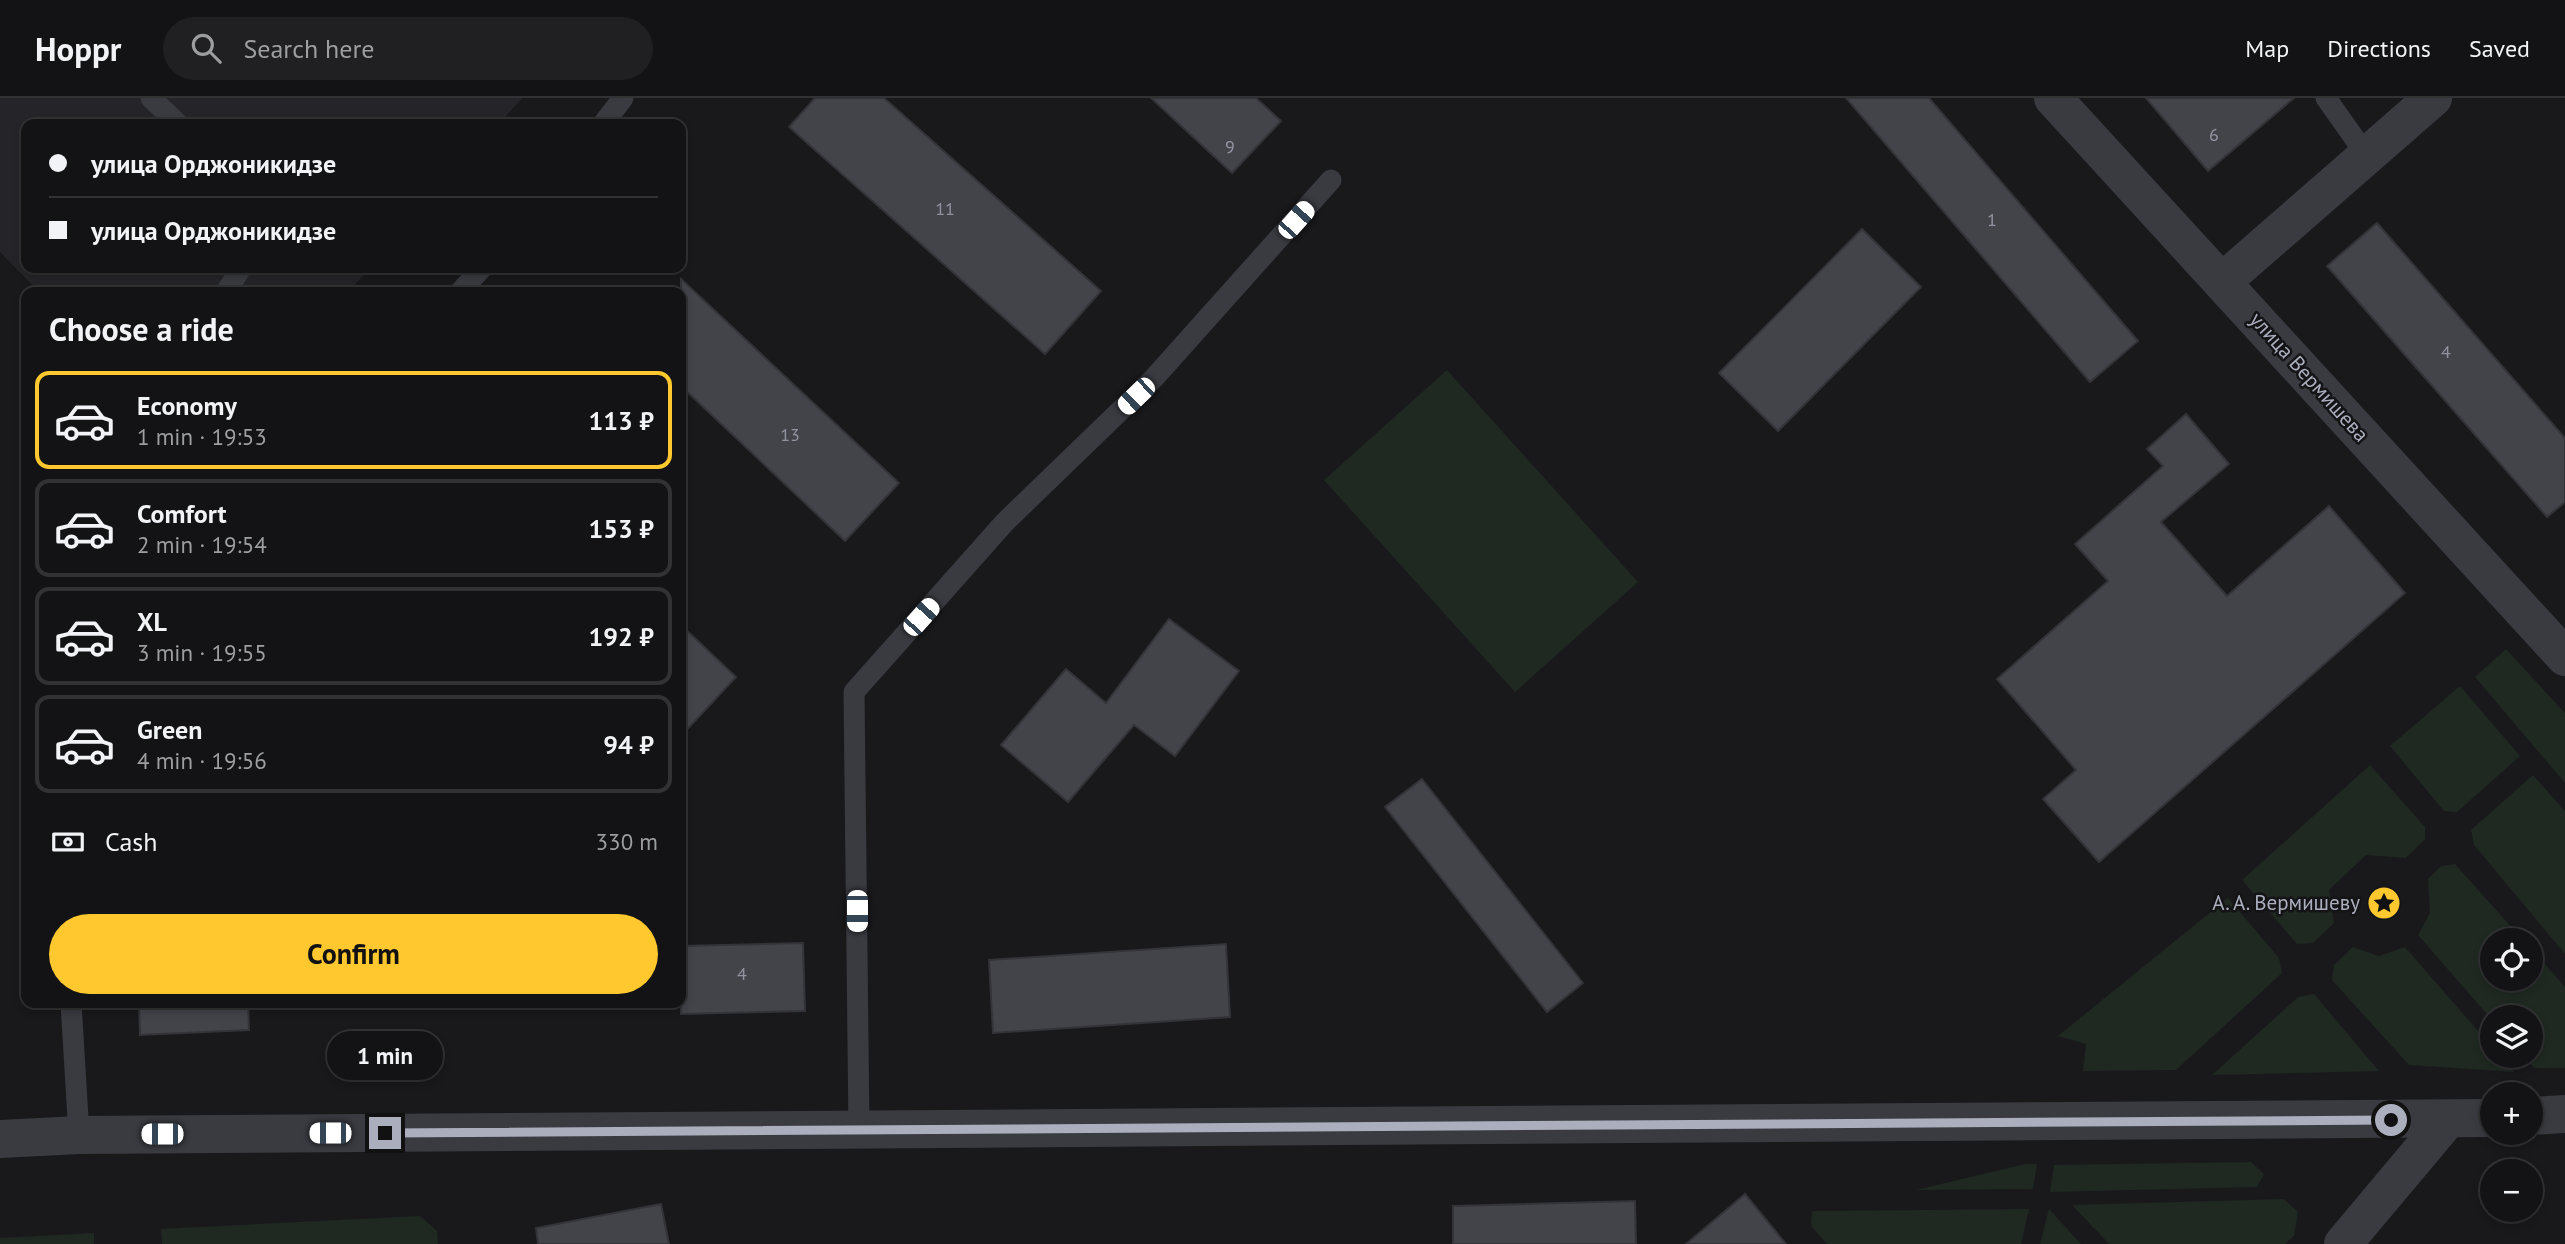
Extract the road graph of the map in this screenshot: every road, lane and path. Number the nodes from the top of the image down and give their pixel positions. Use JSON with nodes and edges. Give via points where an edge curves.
{"nodes":[{"id":1,"x":151,"y":98,"type":"edge"},
{"id":2,"x":623,"y":98,"type":"edge"},
{"id":3,"x":2053,"y":98,"type":"edge"},
{"id":4,"x":2326,"y":98,"type":"edge"},
{"id":5,"x":2433,"y":98,"type":"edge"},
{"id":6,"x":173,"y":119,"type":"edge"},
{"id":7,"x":607,"y":119,"type":"edge"},
{"id":8,"x":2367,"y":156,"type":"junction"},
{"id":9,"x":1331,"y":180,"type":"dead end"},
{"id":10,"x":477,"y":273,"type":"edge"},
{"id":11,"x":2222,"y":282,"type":"junction"},
{"id":12,"x":465,"y":287,"type":"edge"},
{"id":13,"x":2565,"y":657,"type":"edge"},
{"id":14,"x":71,"y":1008,"type":"edge"},
{"id":15,"x":2565,"y":1114,"type":"edge"},
{"id":16,"x":2543,"y":1115,"type":"edge"},
{"id":17,"x":2480,"y":1119,"type":"edge"},
{"id":18,"x":2447,"y":1120,"type":"junction"},
{"id":19,"x":859,"y":1130,"type":"junction"},
{"id":20,"x":79,"y":1135,"type":"junction"},
{"id":21,"x":0,"y":1139,"type":"edge"},
{"id":22,"x":2343,"y":1244,"type":"edge"}],
"edges":[{"from":1,"to":6,"type":"lane"},
{"from":2,"to":7,"type":"lane"},
{"from":3,"to":11,"type":"street","name":"улица Вермишева"},
{"from":4,"to":8,"type":"lane"},
{"from":5,"to":8,"type":"street"},
{"from":8,"to":11,"type":"street"},
{"from":9,"to":19,"type":"lane","via":[[1154,378],[1005,522],[854,692]]},
{"from":10,"to":12,"type":"lane"},
{"from":11,"to":13,"type":"street","name":"улица Вермишева"},
{"from":14,"to":20,"type":"lane"},
{"from":15,"to":16,"type":"street"},
{"from":17,"to":18,"type":"street"},
{"from":18,"to":19,"type":"street"},
{"from":18,"to":22,"type":"street"},
{"from":19,"to":20,"type":"street"},
{"from":20,"to":21,"type":"street"}]}
